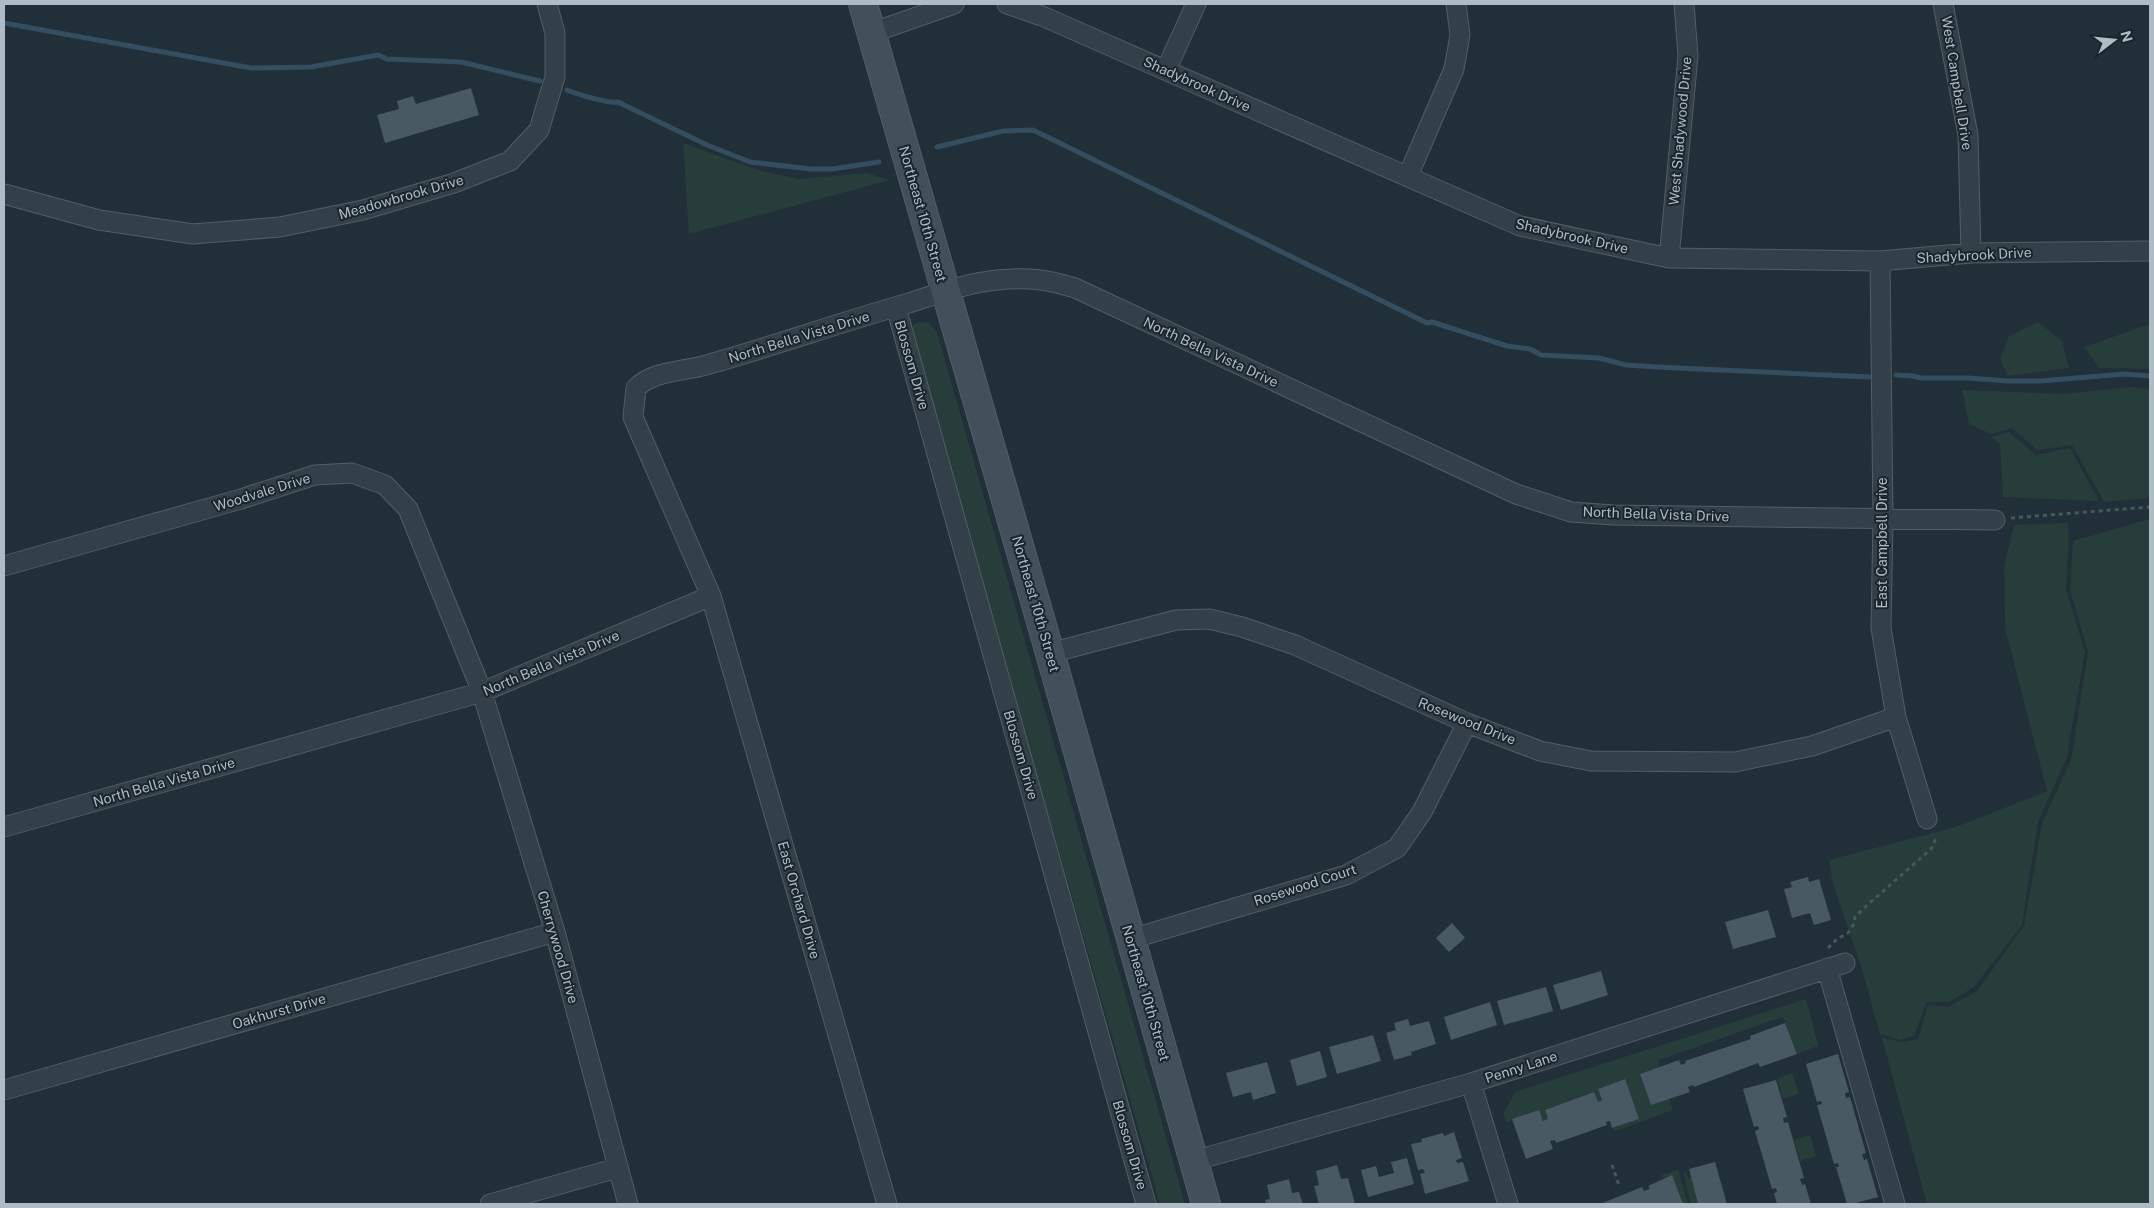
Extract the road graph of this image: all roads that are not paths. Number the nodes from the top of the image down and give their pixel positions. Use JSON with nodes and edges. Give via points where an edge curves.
{"nodes":[{"id":1,"x":548,"y":4,"type":"edge"},
{"id":2,"x":863,"y":4,"type":"edge"},
{"id":3,"x":954,"y":4,"type":"edge"},
{"id":4,"x":1007,"y":4,"type":"edge"},
{"id":5,"x":1196,"y":4,"type":"edge"},
{"id":6,"x":1456,"y":4,"type":"edge"},
{"id":7,"x":1684,"y":4,"type":"edge"},
{"id":8,"x":1943,"y":4,"type":"edge"},
{"id":9,"x":871,"y":33,"type":"junction"},
{"id":10,"x":1166,"y":70,"type":"junction"},
{"id":11,"x":1408,"y":176,"type":"junction"},
{"id":12,"x":4,"y":194,"type":"edge"},
{"id":13,"x":2150,"y":251,"type":"edge"},
{"id":14,"x":1971,"y":253,"type":"junction"},
{"id":15,"x":1669,"y":258,"type":"junction"},
{"id":16,"x":1880,"y":260,"type":"junction"},
{"id":17,"x":946,"y":292,"type":"junction"},
{"id":18,"x":896,"y":306,"type":"junction"},
{"id":19,"x":1883,"y":519,"type":"junction"},
{"id":20,"x":1995,"y":520,"type":"road end"},
{"id":21,"x":4,"y":566,"type":"edge"},
{"id":22,"x":711,"y":596,"type":"junction"},
{"id":23,"x":1050,"y":653,"type":"junction"},
{"id":24,"x":482,"y":692,"type":"junction"},
{"id":25,"x":1896,"y":717,"type":"junction"},
{"id":26,"x":1467,"y":724,"type":"junction"},
{"id":27,"x":1927,"y":819,"type":"road end"},
{"id":28,"x":4,"y":827,"type":"edge"},
{"id":29,"x":555,"y":932,"type":"junction"},
{"id":30,"x":1130,"y":939,"type":"junction"},
{"id":31,"x":1845,"y":962,"type":"dead end"},
{"id":32,"x":1827,"y":968,"type":"junction"},
{"id":33,"x":1471,"y":1083,"type":"junction"},
{"id":34,"x":4,"y":1090,"type":"edge"},
{"id":35,"x":1193,"y":1161,"type":"junction"},
{"id":36,"x":617,"y":1168,"type":"junction"},
{"id":37,"x":490,"y":1204,"type":"edge"},
{"id":38,"x":628,"y":1204,"type":"edge"},
{"id":39,"x":887,"y":1204,"type":"edge"},
{"id":40,"x":1146,"y":1204,"type":"edge"},
{"id":41,"x":1206,"y":1204,"type":"edge"},
{"id":42,"x":1508,"y":1204,"type":"edge"},
{"id":43,"x":1895,"y":1204,"type":"edge"}],
"edges":[{"from":1,"to":12,"type":"street","name":"Meadowbrook Drive","via":[[555,33],[555,77],[539,130],[510,161],[454,183],[354,212],[280,227],[193,234],[98,220]]},
{"from":2,"to":9,"type":"main road","name":"Northeast 10th Street"},
{"from":3,"to":9,"type":"street"},
{"from":4,"to":10,"type":"street","name":"Shadybrook Drive"},
{"from":5,"to":10,"type":"street"},
{"from":6,"to":11,"type":"street","via":[[1460,34],[1454,69]]},
{"from":7,"to":15,"type":"street","name":"West Shadywood Drive","via":[[1688,56]]},
{"from":8,"to":14,"type":"street","name":"West Campbell Drive","via":[[1968,135]]},
{"from":9,"to":17,"type":"main road","name":"Northeast 10th Street"},
{"from":10,"to":11,"type":"street","name":"Shadybrook Drive"},
{"from":11,"to":15,"type":"street","name":"Shadybrook Drive","via":[[1520,226]]},
{"from":13,"to":14,"type":"street","name":"Shadybrook Drive"},
{"from":14,"to":16,"type":"street","name":"Shadybrook Drive"},
{"from":15,"to":16,"type":"street","name":"Shadybrook Drive"},
{"from":16,"to":19,"type":"street","name":"East Campbell Drive"},
{"from":17,"to":18,"type":"street","name":"North Bella Vista Drive"},
{"from":17,"to":19,"type":"street","name":"North Bella Vista Drive","via":[[994,280],[1022,278],[1047,279],[1075,288],[1516,494],[1571,512]]},
{"from":17,"to":23,"type":"main road","name":"Northeast 10th Street"},
{"from":18,"to":22,"type":"street","name":"North Bella Vista Drive","via":[[704,366],[655,376],[636,388],[634,417]]},
{"from":18,"to":40,"type":"street","name":"Blossom Drive"},
{"from":19,"to":20,"type":"street","name":"North Bella Vista Drive"},
{"from":19,"to":25,"type":"street","name":"East Campbell Drive","via":[[1881,628]]},
{"from":21,"to":24,"type":"street","name":"Woodvale Drive","via":[[316,475],[352,473],[384,485],[408,509]]},
{"from":22,"to":24,"type":"street","name":"North Bella Vista Drive"},
{"from":22,"to":39,"type":"street","name":"East Orchard Drive"},
{"from":23,"to":26,"type":"street","name":"Rosewood Drive","via":[[1176,620],[1209,619],[1295,645]]},
{"from":23,"to":30,"type":"main road","name":"Northeast 10th Street"},
{"from":24,"to":28,"type":"street","name":"North Bella Vista Drive"},
{"from":24,"to":29,"type":"street","name":"Cherrywood Drive"},
{"from":25,"to":26,"type":"street","name":"Rosewood Drive","via":[[1812,746],[1735,762],[1591,761],[1540,751]]},
{"from":25,"to":27,"type":"street","name":"East Campbell Drive"},
{"from":26,"to":30,"type":"street","name":"Rosewood Court","via":[[1422,812],[1397,848],[1346,875]]},
{"from":29,"to":34,"type":"street","name":"Oakhurst Drive"},
{"from":29,"to":36,"type":"street","name":"Cherrywood Drive"},
{"from":30,"to":35,"type":"main road","name":"Northeast 10th Street"},
{"from":31,"to":32,"type":"street","name":"Penny Lane"},
{"from":32,"to":33,"type":"street","name":"Penny Lane"},
{"from":32,"to":43,"type":"street"},
{"from":33,"to":35,"type":"street","name":"Penny Lane"},
{"from":33,"to":42,"type":"street"},
{"from":35,"to":41,"type":"main road","name":"Northeast 10th Street"},
{"from":36,"to":37,"type":"street"},
{"from":36,"to":38,"type":"street","name":"Cherrywood Drive"}]}
